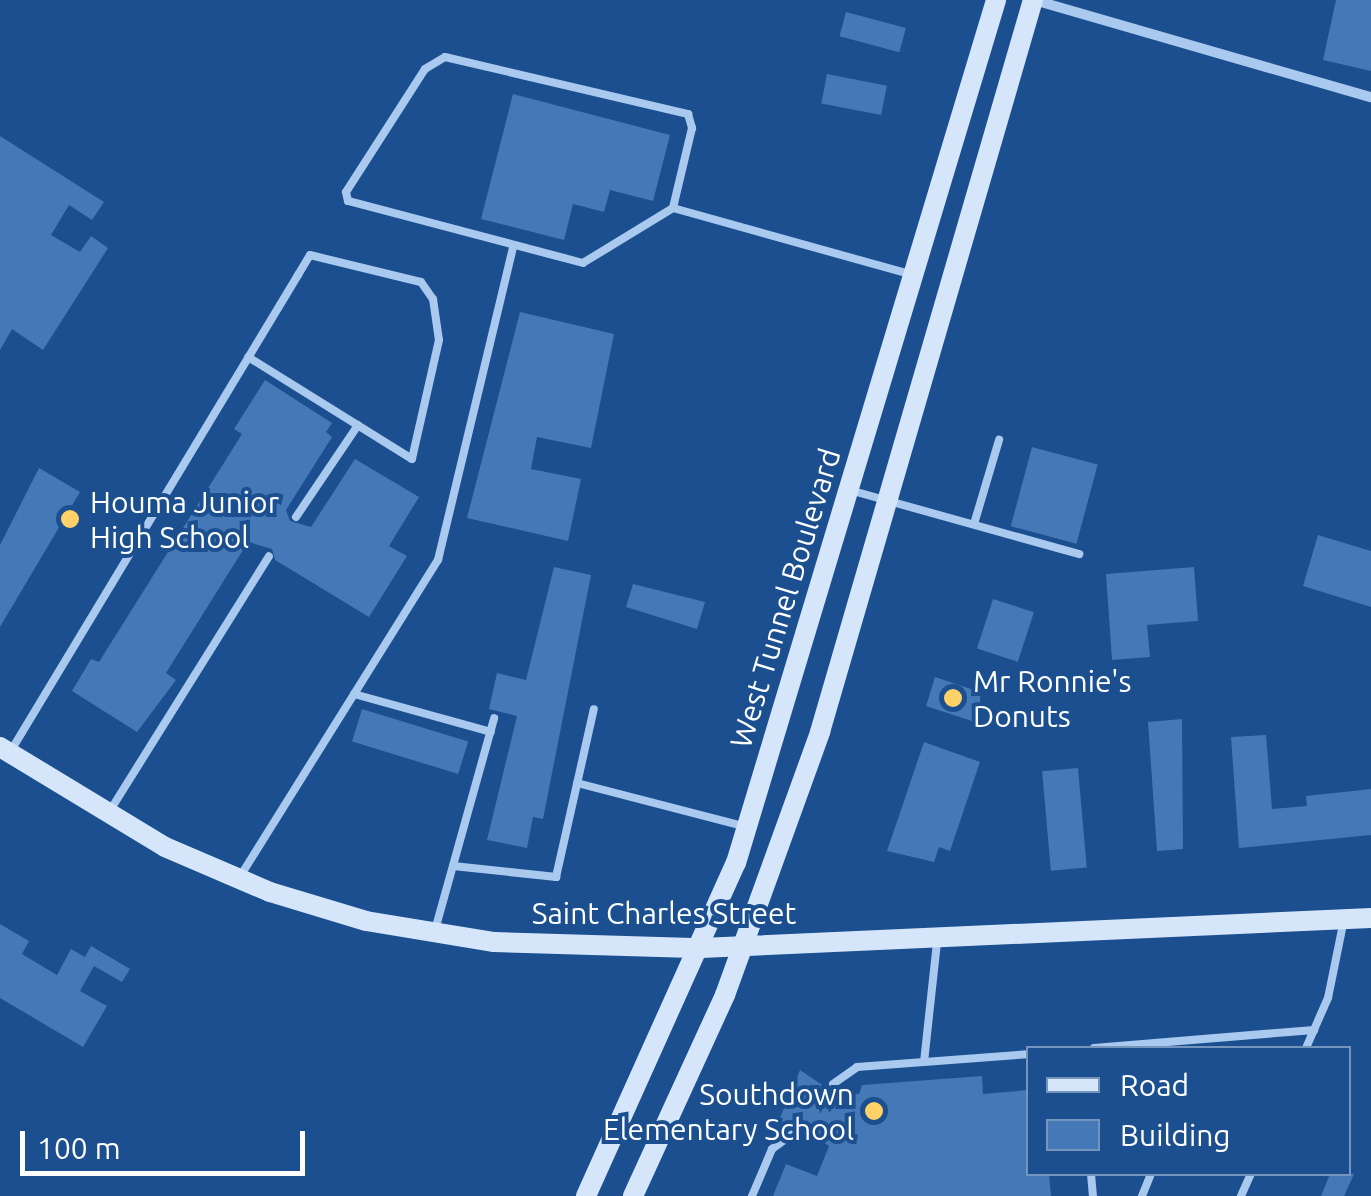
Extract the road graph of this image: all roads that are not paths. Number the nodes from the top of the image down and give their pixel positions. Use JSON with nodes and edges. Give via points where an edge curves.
{"nodes":[{"id":1,"x":996,"y":0,"type":"edge"},
{"id":2,"x":1033,"y":0,"type":"edge"},
{"id":3,"x":1371,"y":97,"type":"edge"},
{"id":4,"x":673,"y":208,"type":"junction"},
{"id":5,"x":513,"y":248,"type":"junction"},
{"id":6,"x":913,"y":275,"type":"junction"},
{"id":7,"x":248,"y":357,"type":"junction"},
{"id":8,"x":358,"y":426,"type":"junction"},
{"id":9,"x":999,"y":440,"type":"dead end"},
{"id":10,"x":848,"y":490,"type":"junction"},
{"id":11,"x":888,"y":499,"type":"junction"},
{"id":12,"x":296,"y":517,"type":"dead end"},
{"id":13,"x":974,"y":524,"type":"junction"},
{"id":14,"x":1079,"y":554,"type":"dead end"},
{"id":15,"x":269,"y":556,"type":"dead end"},
{"id":16,"x":354,"y":694,"type":"junction"},
{"id":17,"x":594,"y":709,"type":"dead end"},
{"id":18,"x":494,"y":718,"type":"dead end"},
{"id":19,"x":490,"y":732,"type":"junction"},
{"id":20,"x":5,"y":750,"type":"edge"},
{"id":21,"x":578,"y":782,"type":"junction"},
{"id":22,"x":108,"y":813,"type":"junction"},
{"id":23,"x":748,"y":827,"type":"junction"},
{"id":24,"x":453,"y":866,"type":"junction"},
{"id":25,"x":238,"y":878,"type":"junction"},
{"id":26,"x":1371,"y":918,"type":"edge"},
{"id":27,"x":1344,"y":920,"type":"junction"},
{"id":28,"x":434,"y":934,"type":"junction"},
{"id":29,"x":938,"y":937,"type":"junction"},
{"id":30,"x":744,"y":947,"type":"junction"},
{"id":31,"x":700,"y":948,"type":"junction"},
{"id":32,"x":1314,"y":1030,"type":"junction"},
{"id":33,"x":1205,"y":1038,"type":"junction"},
{"id":34,"x":1116,"y":1046,"type":"edge"},
{"id":35,"x":1202,"y":1046,"type":"edge"},
{"id":36,"x":1307,"y":1046,"type":"edge"},
{"id":37,"x":1026,"y":1054,"type":"edge"},
{"id":38,"x":924,"y":1062,"type":"junction"},
{"id":39,"x":833,"y":1084,"type":"dead end"},
{"id":40,"x":795,"y":1132,"type":"dead end"},
{"id":41,"x":586,"y":1196,"type":"edge"},
{"id":42,"x":633,"y":1196,"type":"edge"},
{"id":43,"x":752,"y":1196,"type":"edge"}],
"edges":[{"from":1,"to":6,"type":"main road","name":"West Tunnel Boulevard"},
{"from":2,"to":3,"type":"street"},
{"from":2,"to":11,"type":"main road"},
{"from":4,"to":5,"type":"lane","via":[[583,263]]},
{"from":4,"to":5,"type":"lane","via":[[692,128],[688,114],[434,58],[346,192],[348,201]]},
{"from":4,"to":6,"type":"lane"},
{"from":5,"to":16,"type":"lane","via":[[438,560]]},
{"from":6,"to":10,"type":"main road","name":"West Tunnel Boulevard"},
{"from":7,"to":8,"type":"lane"},
{"from":7,"to":8,"type":"lane","via":[[318,251],[421,282],[433,298],[439,340],[412,459]]},
{"from":7,"to":20,"type":"lane"},
{"from":8,"to":12,"type":"lane"},
{"from":9,"to":13,"type":"lane"},
{"from":10,"to":11,"type":"lane"},
{"from":10,"to":23,"type":"main road","name":"West Tunnel Boulevard"},
{"from":11,"to":13,"type":"lane"},
{"from":11,"to":30,"type":"main road","via":[[820,732]]},
{"from":13,"to":14,"type":"lane"},
{"from":15,"to":22,"type":"lane"},
{"from":16,"to":19,"type":"lane"},
{"from":16,"to":25,"type":"lane"},
{"from":17,"to":21,"type":"lane"},
{"from":18,"to":19,"type":"lane"},
{"from":19,"to":24,"type":"lane"},
{"from":20,"to":22,"type":"main road","name":"Saint Charles Street"},
{"from":21,"to":23,"type":"lane"},
{"from":21,"to":24,"type":"lane","via":[[552,880]]},
{"from":22,"to":25,"type":"main road","name":"Saint Charles Street"},
{"from":23,"to":31,"type":"main road","name":"West Tunnel Boulevard"},
{"from":24,"to":28,"type":"lane"},
{"from":25,"to":28,"type":"main road","name":"Saint Charles Street","via":[[366,921]]},
{"from":26,"to":27,"type":"main road","name":"Saint Charles Street"},
{"from":27,"to":29,"type":"main road","name":"Saint Charles Street"},
{"from":27,"to":32,"type":"lane"},
{"from":28,"to":31,"type":"main road","name":"Saint Charles Street"},
{"from":29,"to":30,"type":"main road","name":"Saint Charles Street"},
{"from":29,"to":38,"type":"lane"},
{"from":30,"to":31,"type":"main road","name":"Saint Charles Street"},
{"from":30,"to":42,"type":"main road"},
{"from":31,"to":41,"type":"main road","name":"West Tunnel Boulevard"},
{"from":32,"to":33,"type":"lane"},
{"from":32,"to":36,"type":"lane"},
{"from":33,"to":34,"type":"lane"},
{"from":33,"to":35,"type":"lane"},
{"from":37,"to":38,"type":"lane"},
{"from":38,"to":39,"type":"lane","via":[[849,1069]]},
{"from":40,"to":43,"type":"lane","via":[[772,1149]]}]}
